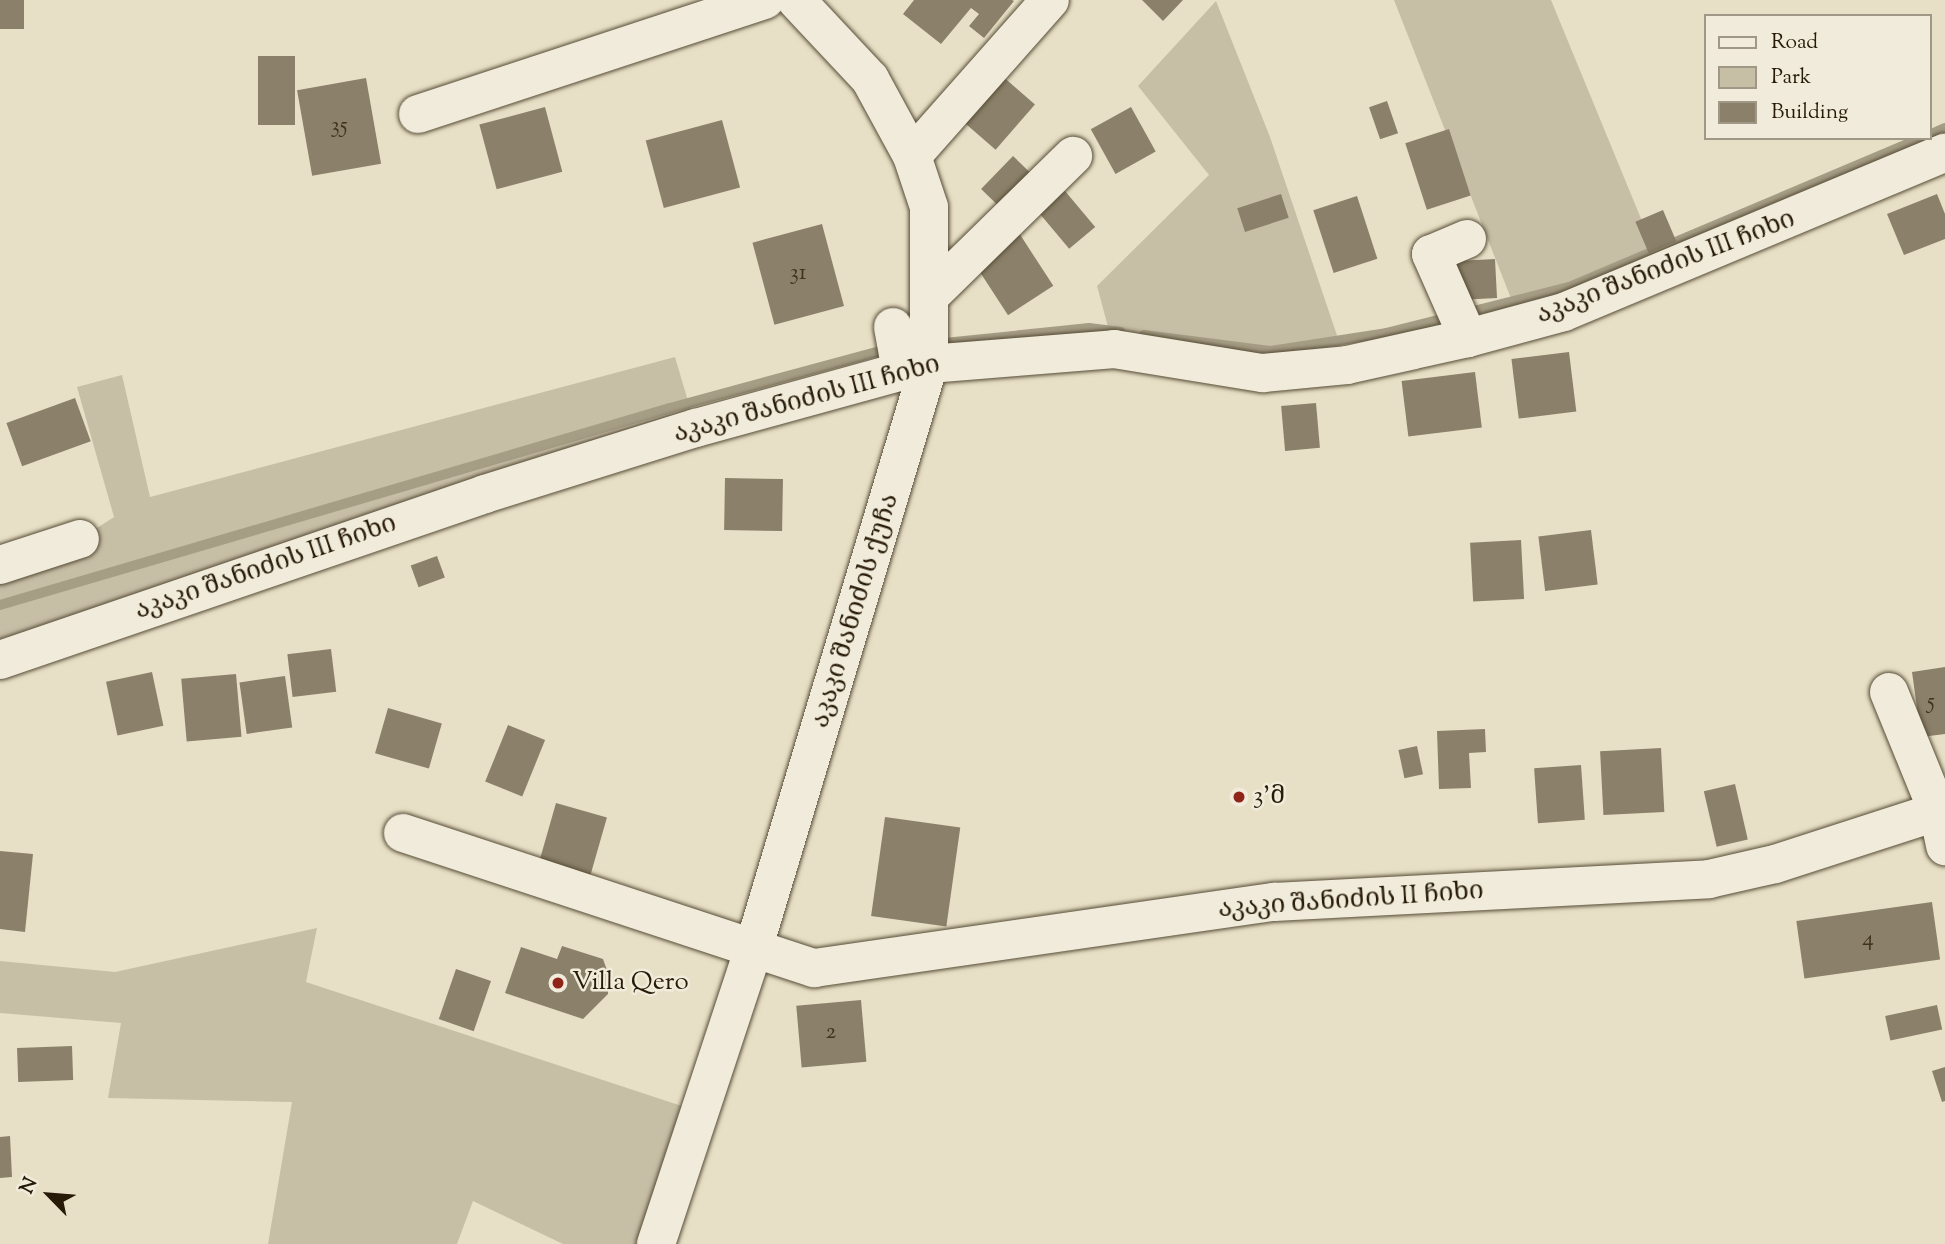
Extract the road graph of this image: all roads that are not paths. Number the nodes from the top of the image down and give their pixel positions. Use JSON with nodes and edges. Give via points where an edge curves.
{"nodes":[{"id":1,"x":765,"y":0,"type":"edge"},
{"id":2,"x":796,"y":0,"type":"edge"},
{"id":3,"x":1050,"y":0,"type":"edge"},
{"id":4,"x":418,"y":114,"type":"dead end"},
{"id":5,"x":1945,"y":153,"type":"edge"},
{"id":6,"x":912,"y":156,"type":"junction"},
{"id":7,"x":1073,"y":156,"type":"dead end"},
{"id":8,"x":1467,"y":239,"type":"dead end"},
{"id":9,"x":931,"y":295,"type":"junction"},
{"id":10,"x":893,"y":327,"type":"dead end"},
{"id":11,"x":1468,"y":338,"type":"junction"},
{"id":12,"x":915,"y":367,"type":"junction"},
{"id":13,"x":80,"y":539,"type":"dead end"},
{"id":14,"x":0,"y":565,"type":"edge"},
{"id":15,"x":0,"y":660,"type":"edge"},
{"id":16,"x":1889,"y":691,"type":"dead end"},
{"id":17,"x":1943,"y":822,"type":"edge"},
{"id":18,"x":403,"y":833,"type":"dead end"},
{"id":19,"x":753,"y":950,"type":"junction"},
{"id":20,"x":656,"y":1244,"type":"edge"}],
"edges":[{"from":1,"to":4,"type":"street"},
{"from":2,"to":6,"type":"street","name":"აკაკი შანიძის ქუჩა","via":[[870,79]]},
{"from":3,"to":6,"type":"street"},
{"from":5,"to":11,"type":"street","name":"აკაკი შანიძის III ჩიხი","via":[[1564,312]]},
{"from":6,"to":9,"type":"street","name":"აკაკი შანიძის ქუჩა","via":[[929,208]]},
{"from":7,"to":9,"type":"street"},
{"from":8,"to":11,"type":"street","via":[[1431,254]]},
{"from":9,"to":12,"type":"street","name":"აკაკი შანიძის ქუჩა"},
{"from":10,"to":12,"type":"street"},
{"from":11,"to":12,"type":"street","name":"აკაკი შანიძის III ჩიხი","via":[[1347,365],[1263,373],[1114,349]]},
{"from":12,"to":15,"type":"street","name":"აკაკი შანიძის III ჩიხი","via":[[696,428],[485,494]]},
{"from":12,"to":19,"type":"street","name":"აკაკი შანიძის ქუჩა"},
{"from":13,"to":14,"type":"street"},
{"from":16,"to":17,"type":"street"},
{"from":17,"to":19,"type":"street","name":"აკაკი შანიძის II ჩიხი","via":[[1709,879],[1274,902],[814,968]]},
{"from":18,"to":19,"type":"street","name":"აკაკი შანიძის II ჩიხი"},
{"from":19,"to":20,"type":"street","name":"აკაკი შანიძის ქუჩა"}]}
